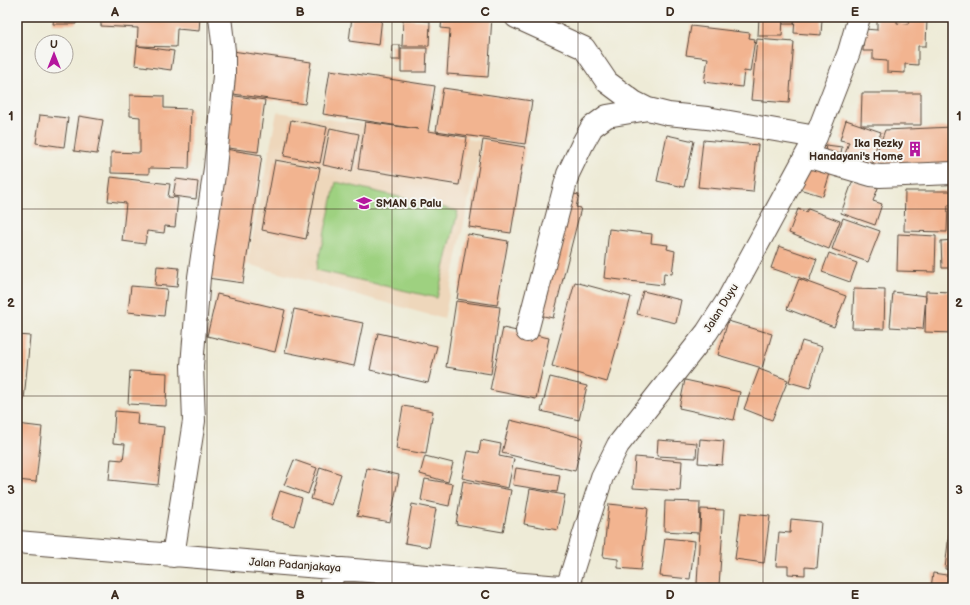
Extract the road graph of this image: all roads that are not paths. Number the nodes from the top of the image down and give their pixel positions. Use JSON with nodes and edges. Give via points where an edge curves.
{"nodes":[{"id":1,"x":220,"y":17,"type":"edge"},
{"id":2,"x":516,"y":17,"type":"edge"},
{"id":3,"x":859,"y":17,"type":"edge"},
{"id":4,"x":648,"y":109,"type":"junction"},
{"id":5,"x":816,"y":136,"type":"junction"},
{"id":6,"x":806,"y":156,"type":"junction"},
{"id":7,"x":953,"y":173,"type":"edge"},
{"id":8,"x":527,"y":330,"type":"dead end"},
{"id":9,"x":17,"y":542,"type":"edge"},
{"id":10,"x":173,"y":556,"type":"junction"},
{"id":11,"x":332,"y":578,"type":"edge"},
{"id":12,"x":567,"y":588,"type":"edge"},
{"id":13,"x":573,"y":588,"type":"edge"}],
"edges":[{"from":1,"to":10,"type":"street","via":[[224,76],[215,168],[199,277],[192,366],[194,421]]},
{"from":2,"to":4,"type":"street","via":[[584,48],[607,82]]},
{"from":3,"to":5,"type":"street","name":"Jalan Duyu","via":[[849,52]]},
{"from":4,"to":5,"type":"street"},
{"from":4,"to":8,"type":"street","via":[[607,116],[592,127],[568,174]]},
{"from":5,"to":6,"type":"street","name":"Jalan Duyu"},
{"from":6,"to":7,"type":"street","via":[[871,175]]},
{"from":6,"to":12,"type":"street","name":"Jalan Duyu","via":[[714,322],[614,451],[602,477]]},
{"from":9,"to":10,"type":"street","name":"Jalan Padanjakaya"},
{"from":10,"to":11,"type":"street","name":"Jalan Padanjakaya"},
{"from":11,"to":12,"type":"street","name":"Jalan Padanjakaya"},
{"from":12,"to":13,"type":"street","name":"Jalan Padanjakaya"}]}
